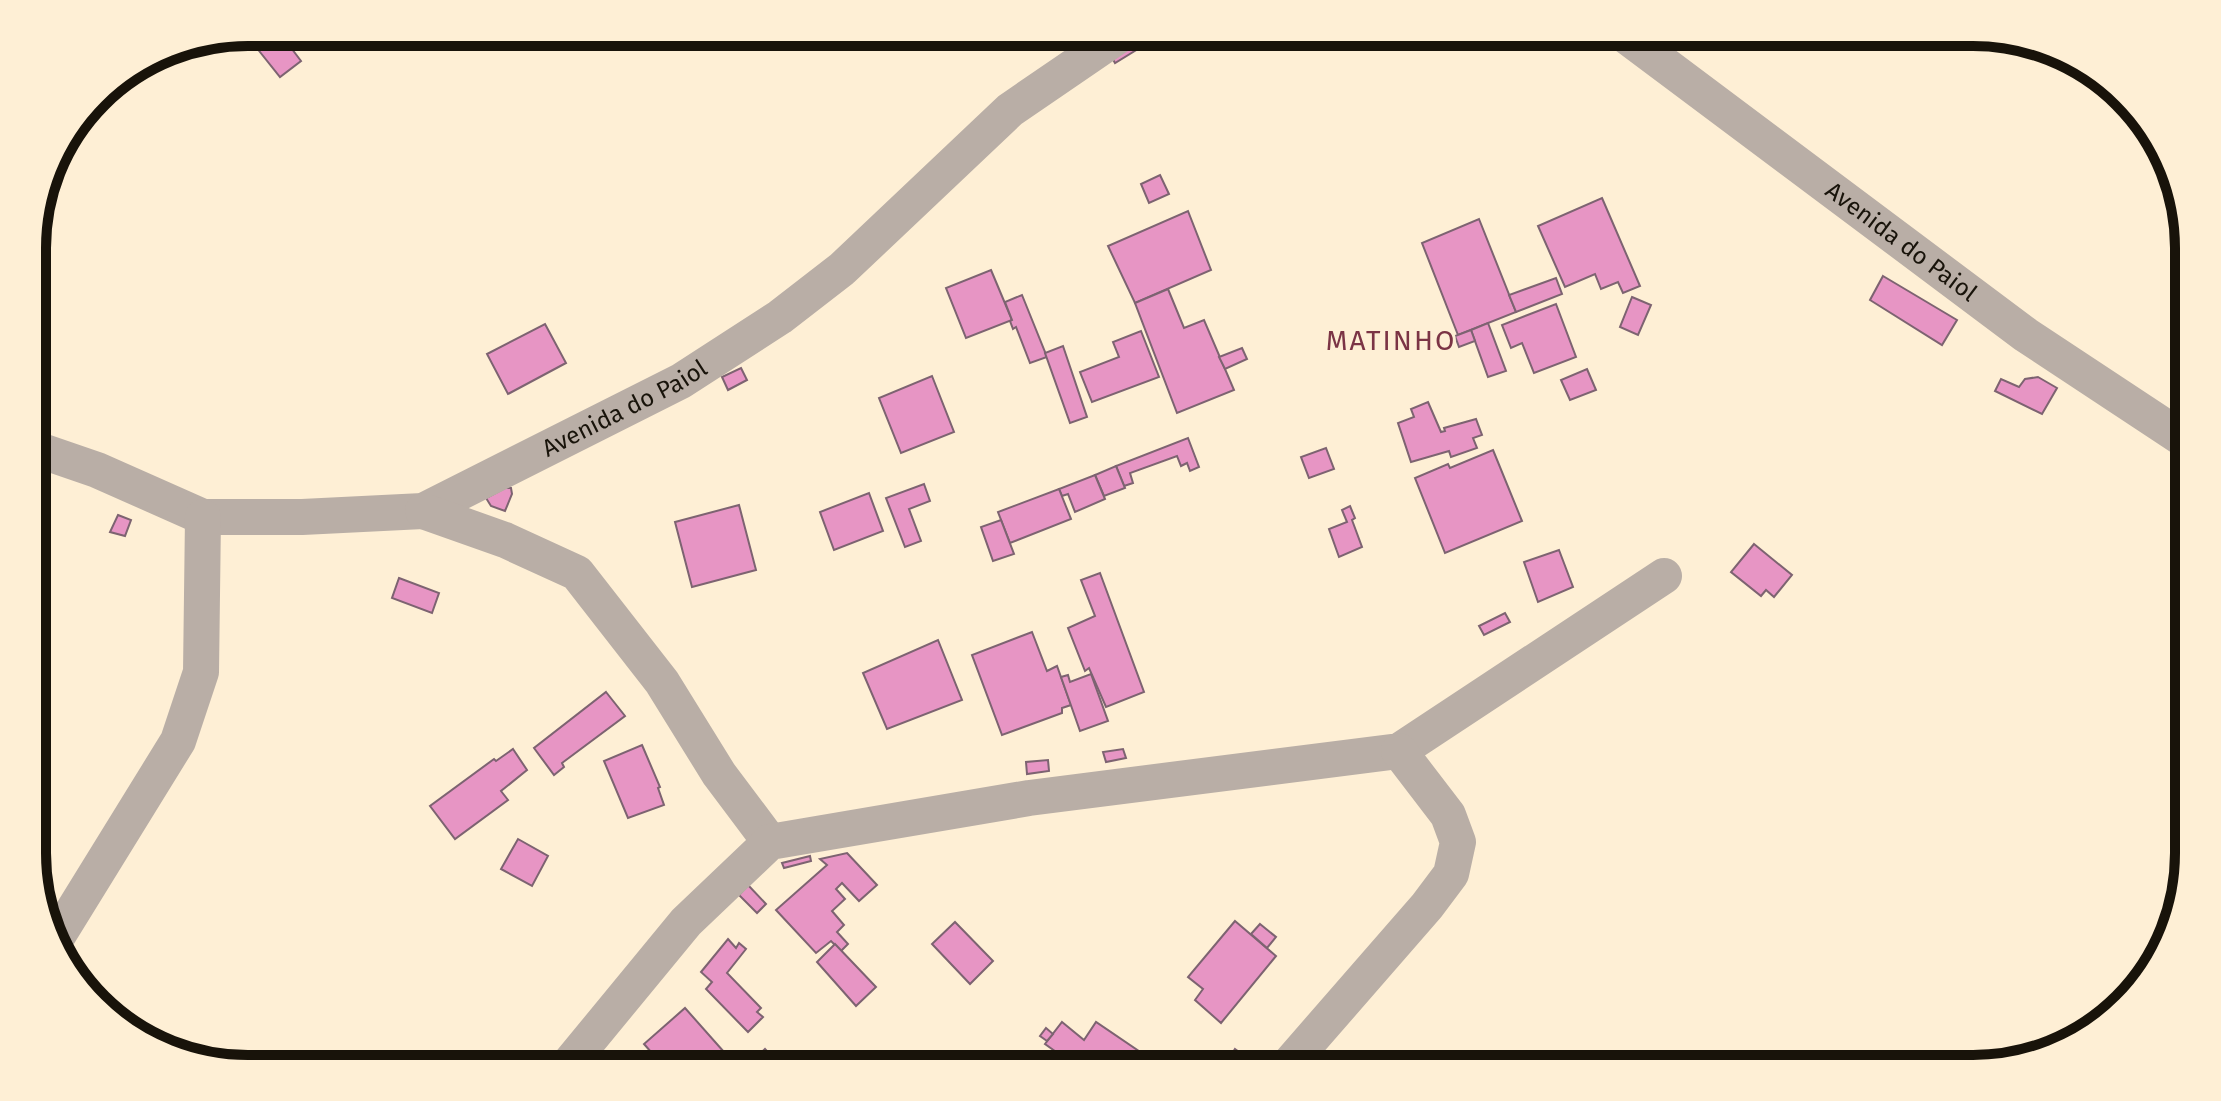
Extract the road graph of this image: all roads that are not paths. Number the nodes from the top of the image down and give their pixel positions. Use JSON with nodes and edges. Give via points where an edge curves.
{"nodes":[{"id":1,"x":1104,"y":46,"type":"edge"},
{"id":2,"x":1640,"y":46,"type":"edge"},
{"id":3,"x":2175,"y":433,"type":"edge"},
{"id":4,"x":46,"y":452,"type":"edge"},
{"id":5,"x":423,"y":511,"type":"junction"},
{"id":6,"x":203,"y":517,"type":"junction"},
{"id":7,"x":1664,"y":576,"type":"dead end"},
{"id":8,"x":1399,"y":751,"type":"junction"},
{"id":9,"x":770,"y":842,"type":"junction"},
{"id":10,"x":61,"y":930,"type":"edge"},
{"id":11,"x":577,"y":1055,"type":"edge"},
{"id":12,"x":1297,"y":1055,"type":"edge"}],
"edges":[{"from":1,"to":5,"type":"street","name":"Avenida do Paiol","via":[[1010,110],[842,269],[780,317],[681,381]]},
{"from":2,"to":3,"type":"street","name":"Avenida do Paiol","via":[[2026,335]]},
{"from":4,"to":6,"type":"street","name":"Avenida do Paiol"},
{"from":5,"to":6,"type":"street","name":"Avenida do Paiol"},
{"from":5,"to":9,"type":"street","via":[[577,573],[662,682],[719,774]]},
{"from":6,"to":10,"type":"street","via":[[201,672],[178,741]]},
{"from":7,"to":8,"type":"street"},
{"from":8,"to":9,"type":"street","via":[[1029,798]]},
{"from":8,"to":12,"type":"street","via":[[1448,815],[1458,842],[1451,874]]},
{"from":9,"to":11,"type":"street","via":[[686,922]]}]}
